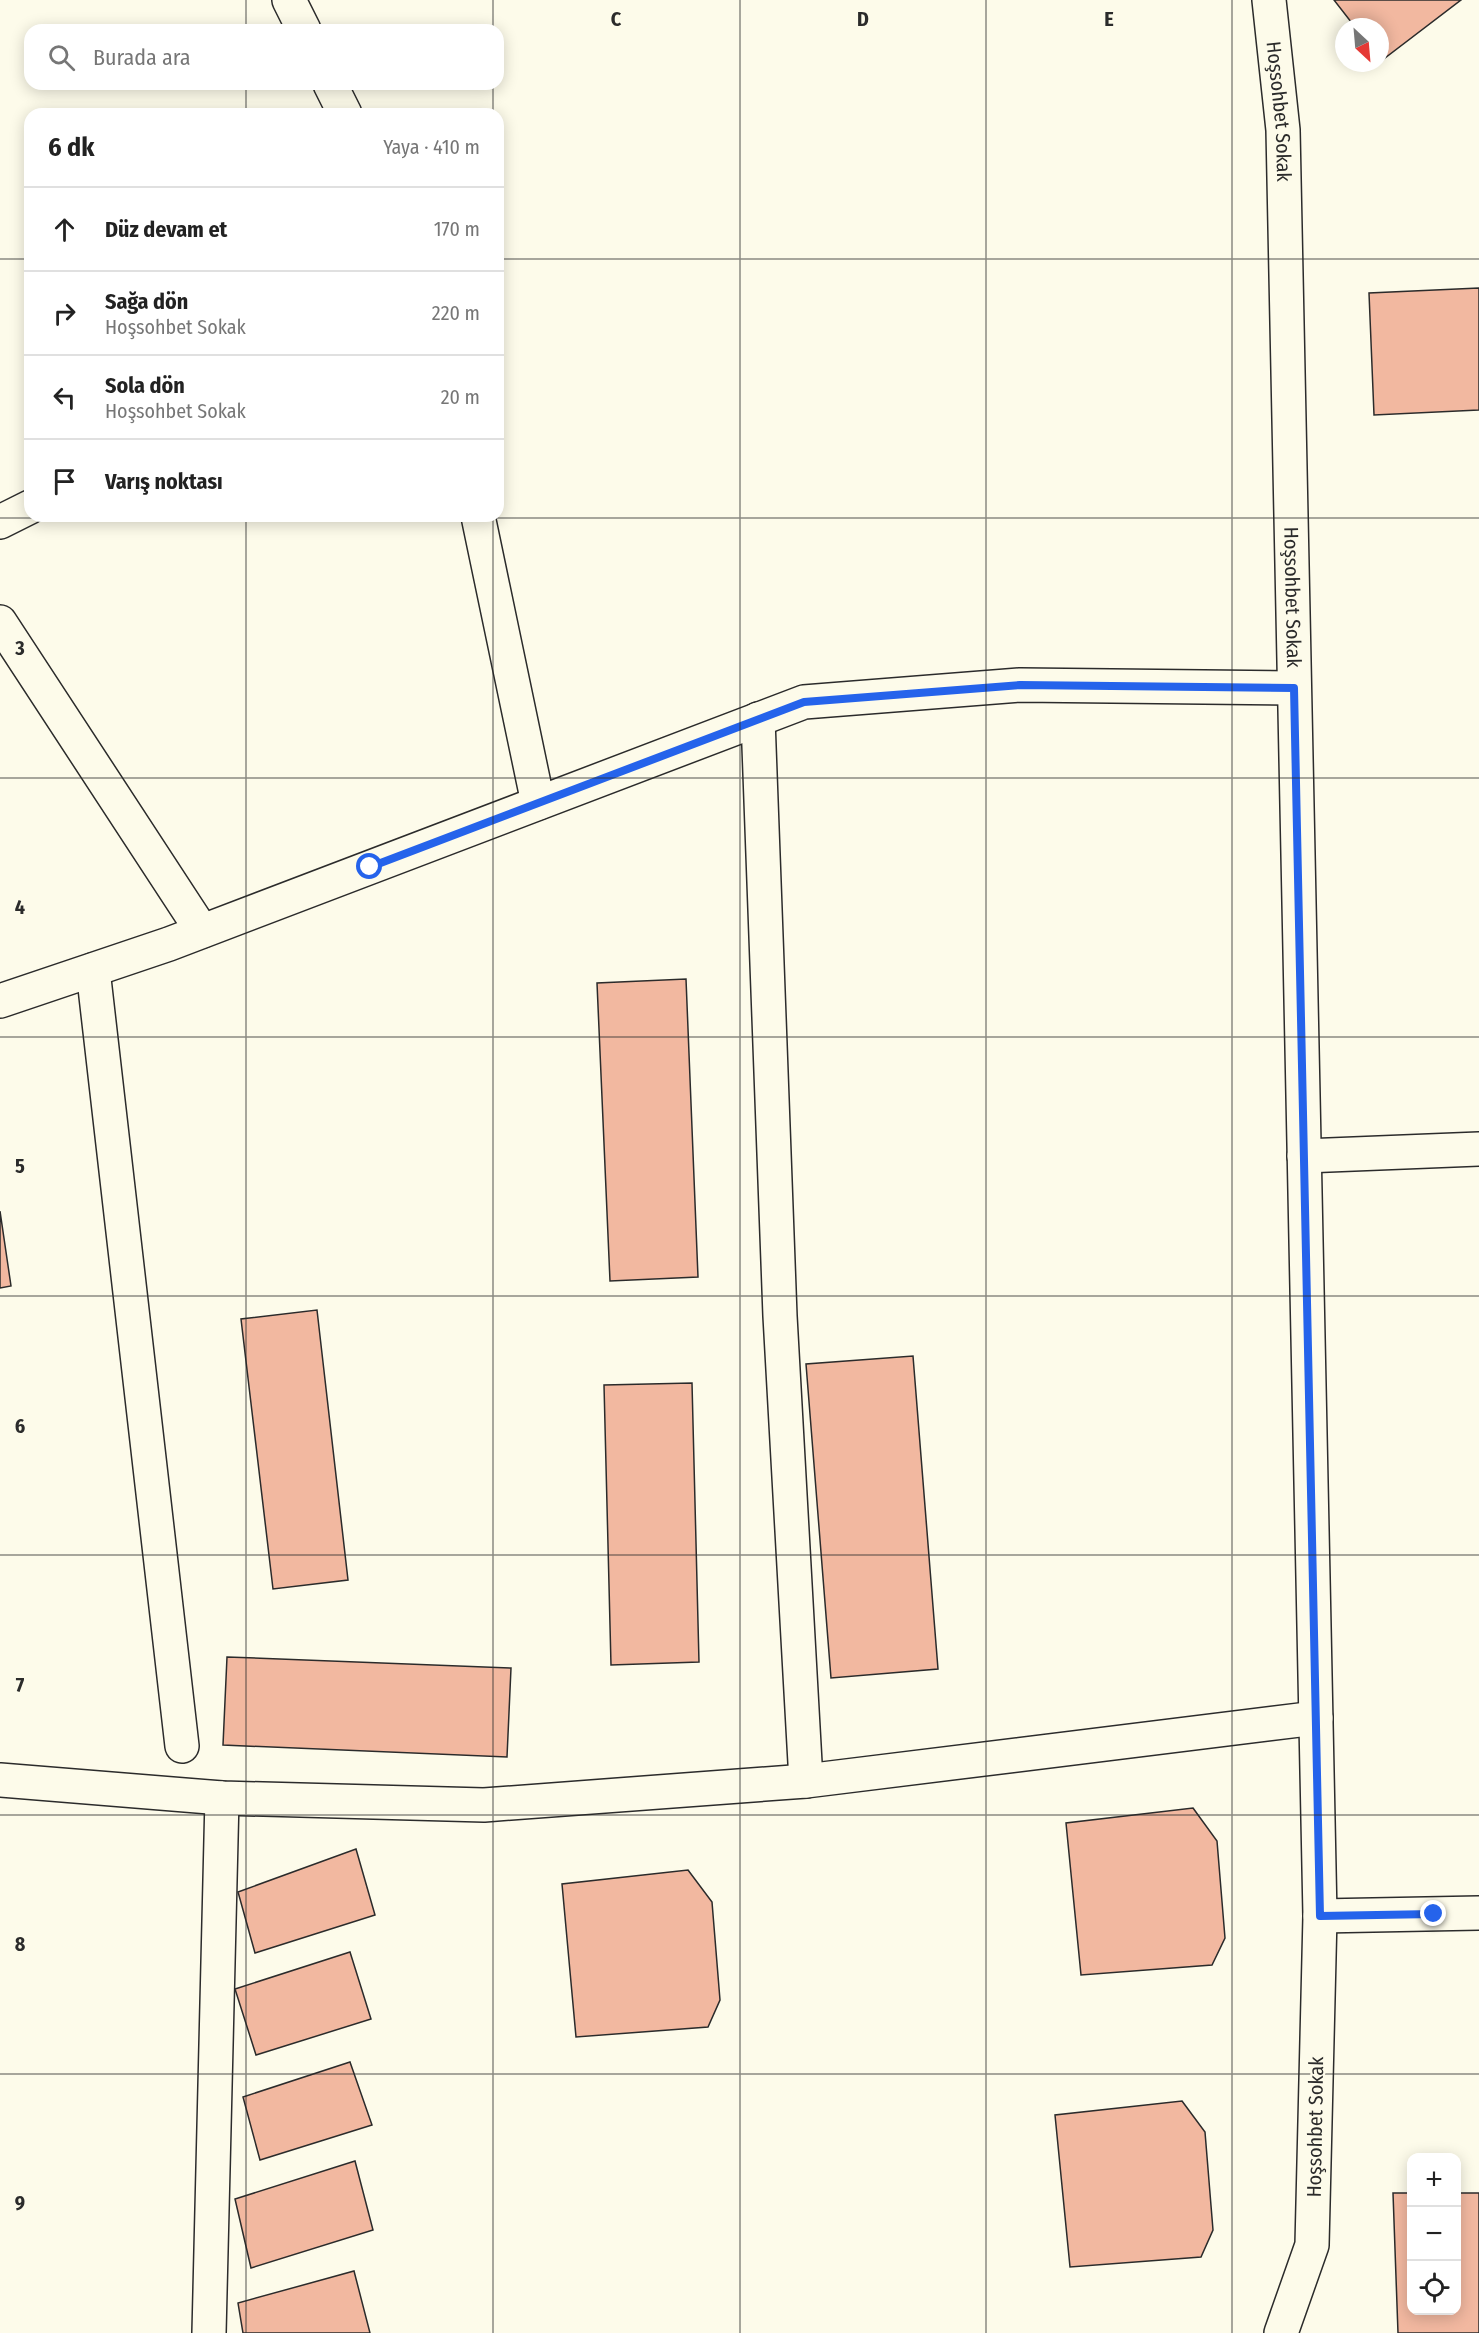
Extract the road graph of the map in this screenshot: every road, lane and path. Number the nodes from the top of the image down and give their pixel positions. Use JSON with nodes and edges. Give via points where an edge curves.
{"nodes":[{"id":1,"x":289,"y":0,"type":"edge"},
{"id":2,"x":1269,"y":0,"type":"edge"},
{"id":3,"x":301,"y":24,"type":"edge"},
{"id":4,"x":333,"y":90,"type":"edge"},
{"id":5,"x":342,"y":108,"type":"edge"},
{"id":6,"x":24,"y":510,"type":"edge"},
{"id":7,"x":0,"y":522,"type":"edge"},
{"id":8,"x":479,"y":522,"type":"edge"},
{"id":9,"x":0,"y":622,"type":"edge"},
{"id":10,"x":1294,"y":688,"type":"junction"},
{"id":11,"x":758,"y":719,"type":"junction"},
{"id":12,"x":538,"y":803,"type":"junction"},
{"id":13,"x":201,"y":932,"type":"junction"},
{"id":14,"x":93,"y":970,"type":"junction"},
{"id":15,"x":0,"y":1001,"type":"edge"},
{"id":16,"x":1479,"y":1149,"type":"edge"},
{"id":17,"x":1304,"y":1156,"type":"junction"},
{"id":18,"x":1316,"y":1718,"type":"junction"},
{"id":19,"x":182,"y":1746,"type":"dead end"},
{"id":20,"x":0,"y":1780,"type":"edge"},
{"id":21,"x":806,"y":1781,"type":"junction"},
{"id":22,"x":222,"y":1798,"type":"junction"},
{"id":23,"x":1479,"y":1913,"type":"edge"},
{"id":24,"x":1320,"y":1916,"type":"junction"},
{"id":25,"x":209,"y":2333,"type":"edge"},
{"id":26,"x":1281,"y":2333,"type":"edge"}],
"edges":[{"from":1,"to":3,"type":"street"},
{"from":2,"to":10,"type":"street","name":"Hoşsohbet Sokak","via":[[1283,130]]},
{"from":4,"to":5,"type":"street"},
{"from":6,"to":7,"type":"street"},
{"from":8,"to":12,"type":"street"},
{"from":9,"to":13,"type":"street"},
{"from":10,"to":11,"type":"street","via":[[1020,685],[804,702]]},
{"from":10,"to":17,"type":"street","name":"Hoşsohbet Sokak"},
{"from":11,"to":12,"type":"street"},
{"from":11,"to":21,"type":"street","via":[[780,1316]]},
{"from":12,"to":13,"type":"street"},
{"from":13,"to":14,"type":"street"},
{"from":14,"to":15,"type":"street"},
{"from":14,"to":19,"type":"street"},
{"from":16,"to":17,"type":"street"},
{"from":17,"to":18,"type":"street","name":"Hoşsohbet Sokak"},
{"from":18,"to":21,"type":"street"},
{"from":18,"to":24,"type":"street","name":"Hoşsohbet Sokak"},
{"from":20,"to":22,"type":"street"},
{"from":21,"to":22,"type":"street","via":[[484,1805]]},
{"from":22,"to":25,"type":"street"},
{"from":23,"to":24,"type":"street"},
{"from":24,"to":26,"type":"street","name":"Hoşsohbet Sokak","via":[[1312,2245]]}]}
